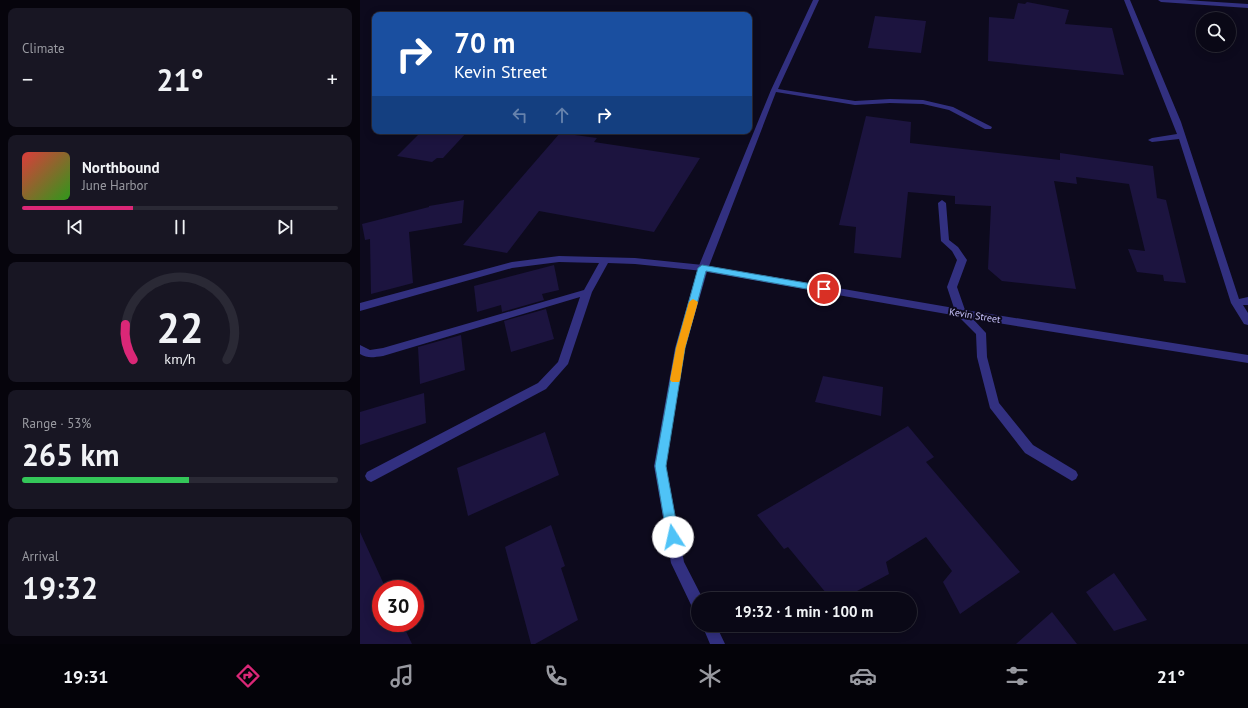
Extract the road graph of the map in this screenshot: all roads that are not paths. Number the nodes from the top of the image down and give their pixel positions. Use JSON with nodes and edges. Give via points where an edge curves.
{"nodes":[{"id":1,"x":816,"y":0,"type":"edge"},
{"id":2,"x":1127,"y":0,"type":"edge"},
{"id":3,"x":1161,"y":0,"type":"edge"},
{"id":4,"x":1192,"y":1,"type":"edge"},
{"id":5,"x":1209,"y":2,"type":"edge"},
{"id":6,"x":1248,"y":6,"type":"edge"},
{"id":7,"x":774,"y":90,"type":"junction"},
{"id":8,"x":988,"y":127,"type":"dead end"},
{"id":9,"x":1182,"y":136,"type":"junction"},
{"id":10,"x":1152,"y":140,"type":"dead end"},
{"id":11,"x":942,"y":203,"type":"dead end"},
{"id":12,"x":605,"y":260,"type":"junction"},
{"id":13,"x":702,"y":268,"type":"junction"},
{"id":14,"x":587,"y":292,"type":"junction"},
{"id":15,"x":1248,"y":301,"type":"edge"},
{"id":16,"x":1236,"y":303,"type":"junction"},
{"id":17,"x":360,"y":307,"type":"edge"},
{"id":18,"x":961,"y":313,"type":"junction"},
{"id":19,"x":1248,"y":321,"type":"edge"},
{"id":20,"x":360,"y":349,"type":"edge"},
{"id":21,"x":1248,"y":359,"type":"edge"},
{"id":22,"x":1072,"y":474,"type":"dead end"},
{"id":23,"x":371,"y":476,"type":"dead end"},
{"id":24,"x":692,"y":592,"type":"edge"},
{"id":25,"x":712,"y":632,"type":"edge"},
{"id":26,"x":718,"y":644,"type":"edge"}],
"edges":[{"from":1,"to":7,"type":"street"},
{"from":2,"to":9,"type":"street"},
{"from":3,"to":4,"type":"street"},
{"from":4,"to":5,"type":"street"},
{"from":5,"to":6,"type":"street"},
{"from":7,"to":8,"type":"street","via":[[855,103],[923,102],[951,108]]},
{"from":7,"to":13,"type":"street"},
{"from":9,"to":10,"type":"street"},
{"from":9,"to":16,"type":"street"},
{"from":11,"to":18,"type":"street","via":[[945,241],[962,260],[952,287]]},
{"from":12,"to":13,"type":"street","name":"Kevin Street"},
{"from":12,"to":14,"type":"street"},
{"from":12,"to":17,"type":"street","name":"Kevin Street","via":[[559,259],[512,265]]},
{"from":13,"to":18,"type":"street","name":"Kevin Street"},
{"from":13,"to":24,"type":"street","via":[[680,348],[660,466],[678,562]]},
{"from":14,"to":20,"type":"street","via":[[383,352],[369,354]]},
{"from":14,"to":23,"type":"street","via":[[563,364],[542,386]]},
{"from":15,"to":16,"type":"street"},
{"from":16,"to":19,"type":"street"},
{"from":18,"to":21,"type":"street","name":"Kevin Street"},
{"from":18,"to":22,"type":"street","via":[[980,333],[982,357],[994,405],[1029,449]]},
{"from":25,"to":26,"type":"street"}]}
